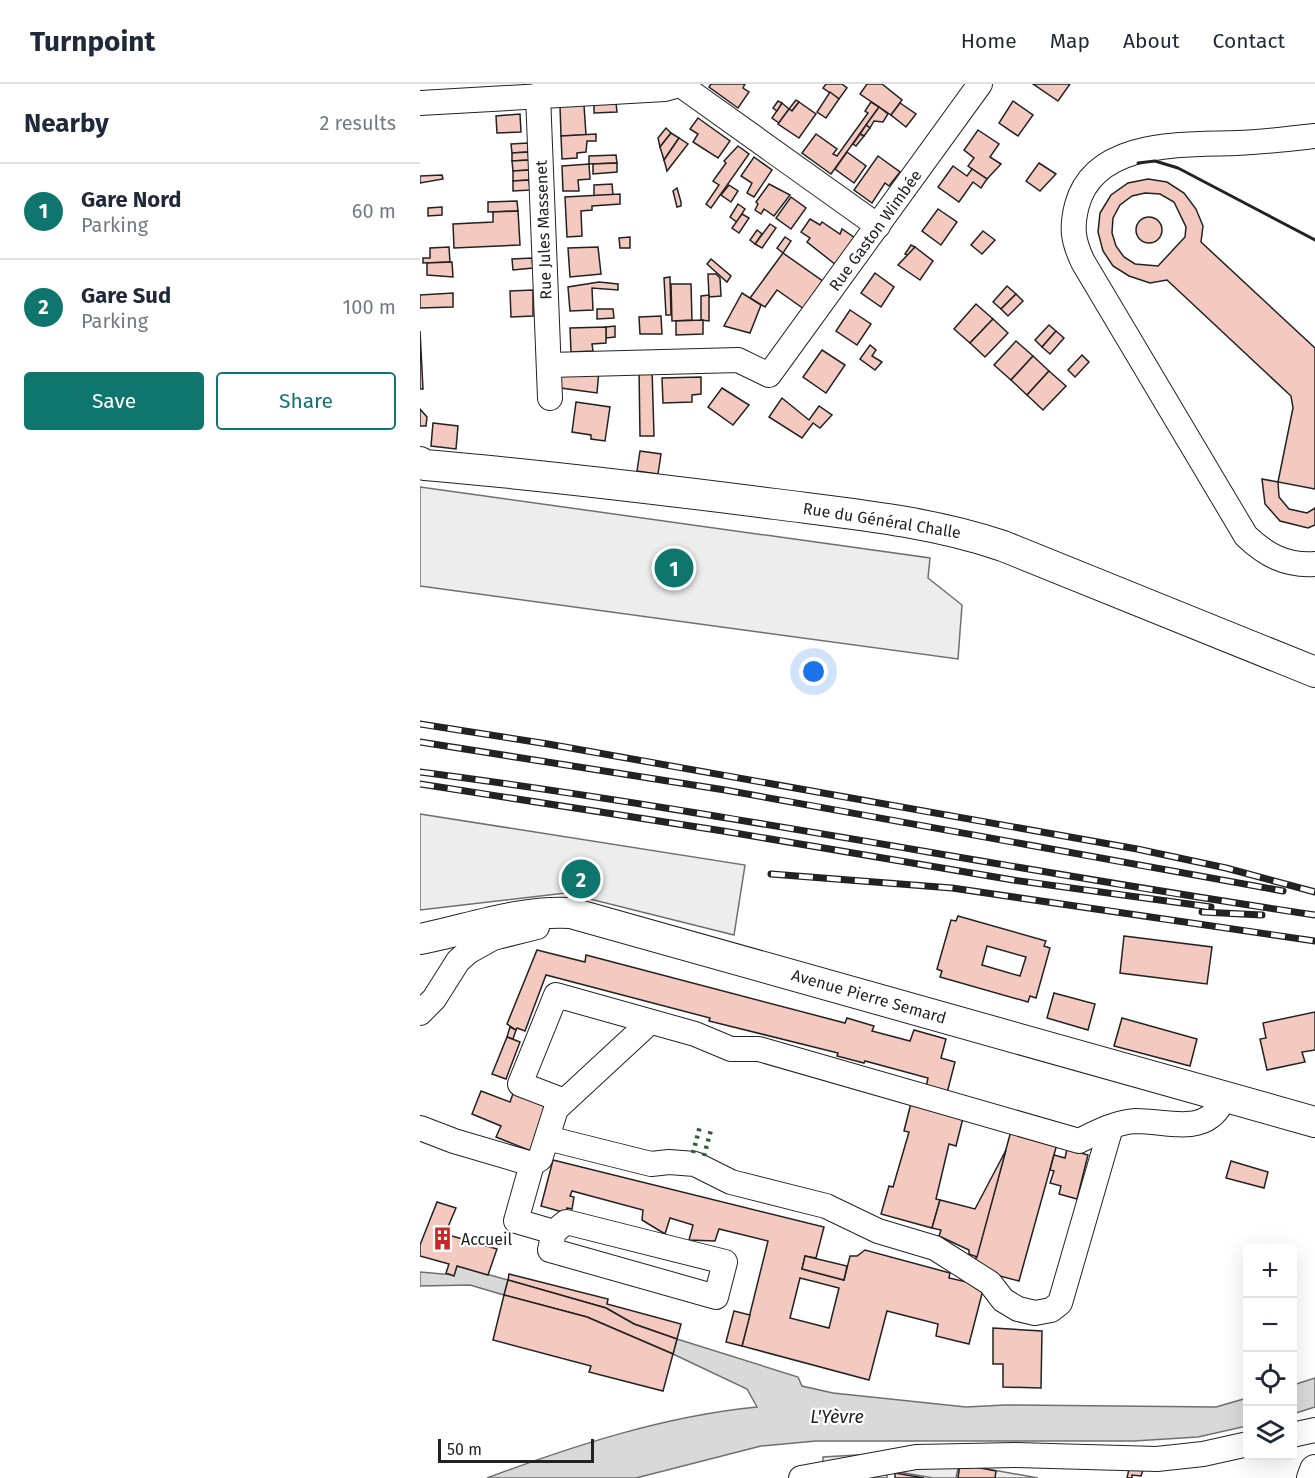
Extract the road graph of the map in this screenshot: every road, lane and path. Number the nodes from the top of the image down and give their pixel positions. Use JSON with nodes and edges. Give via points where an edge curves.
{"nodes":[{"id":1,"x":980,"y":84,"type":"edge"},
{"id":2,"x":682,"y":85,"type":"edge"},
{"id":3,"x":538,"y":95,"type":"junction"},
{"id":4,"x":420,"y":103,"type":"edge"},
{"id":5,"x":1315,"y":136,"type":"edge"},
{"id":6,"x":878,"y":226,"type":"junction"},
{"id":7,"x":549,"y":365,"type":"junction"},
{"id":8,"x":550,"y":398,"type":"dead end"},
{"id":9,"x":422,"y":465,"type":"edge"},
{"id":10,"x":1315,"y":564,"type":"edge"},
{"id":11,"x":1315,"y":672,"type":"edge"},
{"id":12,"x":620,"y":926,"type":"junction"},
{"id":13,"x":420,"y":939,"type":"edge"},
{"id":14,"x":421,"y":1002,"type":"edge"},
{"id":15,"x":650,"y":1022,"type":"junction"},
{"id":16,"x":1225,"y":1096,"type":"junction"},
{"id":17,"x":559,"y":1099,"type":"dead end"},
{"id":18,"x":1315,"y":1122,"type":"edge"},
{"id":19,"x":1111,"y":1127,"type":"junction"},
{"id":20,"x":420,"y":1128,"type":"edge"},
{"id":21,"x":547,"y":1138,"type":"junction"},
{"id":22,"x":532,"y":1164,"type":"junction"},
{"id":23,"x":554,"y":1232,"type":"junction"},
{"id":24,"x":1315,"y":1430,"type":"edge"},
{"id":25,"x":1297,"y":1434,"type":"edge"},
{"id":26,"x":1243,"y":1445,"type":"edge"},
{"id":27,"x":1315,"y":1470,"type":"edge"},
{"id":28,"x":801,"y":1478,"type":"edge"},
{"id":29,"x":1312,"y":1478,"type":"edge"}],
"edges":[{"from":1,"to":6,"type":"street","name":"Rue Gaston Wimbée"},
{"from":2,"to":3,"type":"street"},
{"from":2,"to":6,"type":"street"},
{"from":3,"to":4,"type":"street"},
{"from":3,"to":7,"type":"street","name":"Rue Jules Massenet"},
{"from":5,"to":10,"type":"street","via":[[1161,147],[1130,154],[1092,177],[1080,196],[1072,236],[1083,262],[1246,536],[1263,552],[1281,561]]},
{"from":6,"to":7,"type":"street","name":"Rue Gaston Wimbée","via":[[769,375],[738,360]]},
{"from":7,"to":8,"type":"street","name":"Rue Jules Massenet"},
{"from":9,"to":11,"type":"main road","name":"Rue du Général Challe","via":[[587,479],[961,532]]},
{"from":12,"to":13,"type":"main road","name":"Avenue Pierre Semard","via":[[551,912]]},
{"from":12,"to":14,"type":"street","via":[[576,923],[530,927],[493,938],[458,961],[434,999]]},
{"from":12,"to":16,"type":"main road","name":"Avenue Pierre Semard"},
{"from":15,"to":17,"type":"street","via":[[556,995],[520,1084]]},
{"from":15,"to":19,"type":"street","via":[[731,1049],[759,1049],[1079,1141]]},
{"from":15,"to":21,"type":"street","via":[[556,1109]]},
{"from":16,"to":18,"type":"main road","name":"Avenue Pierre Semard"},
{"from":16,"to":19,"type":"street","via":[[1220,1108],[1208,1119],[1186,1125],[1134,1121]]},
{"from":19,"to":21,"type":"street","via":[[1060,1303],[1051,1310],[1035,1313],[1003,1300],[990,1282],[935,1248],[878,1231],[826,1206],[731,1182],[694,1164],[651,1164]]},
{"from":20,"to":22,"type":"street"},
{"from":21,"to":22,"type":"street","via":[[540,1159]]},
{"from":22,"to":23,"type":"street","via":[[516,1221]]},
{"from":23,"to":23,"type":"street","via":[[566,1222],[724,1262],[716,1296],[550,1250]]},
{"from":24,"to":25,"type":"street"},
{"from":26,"to":28,"type":"street","via":[[1157,1459],[916,1457]]},
{"from":27,"to":29,"type":"main road"}]}
